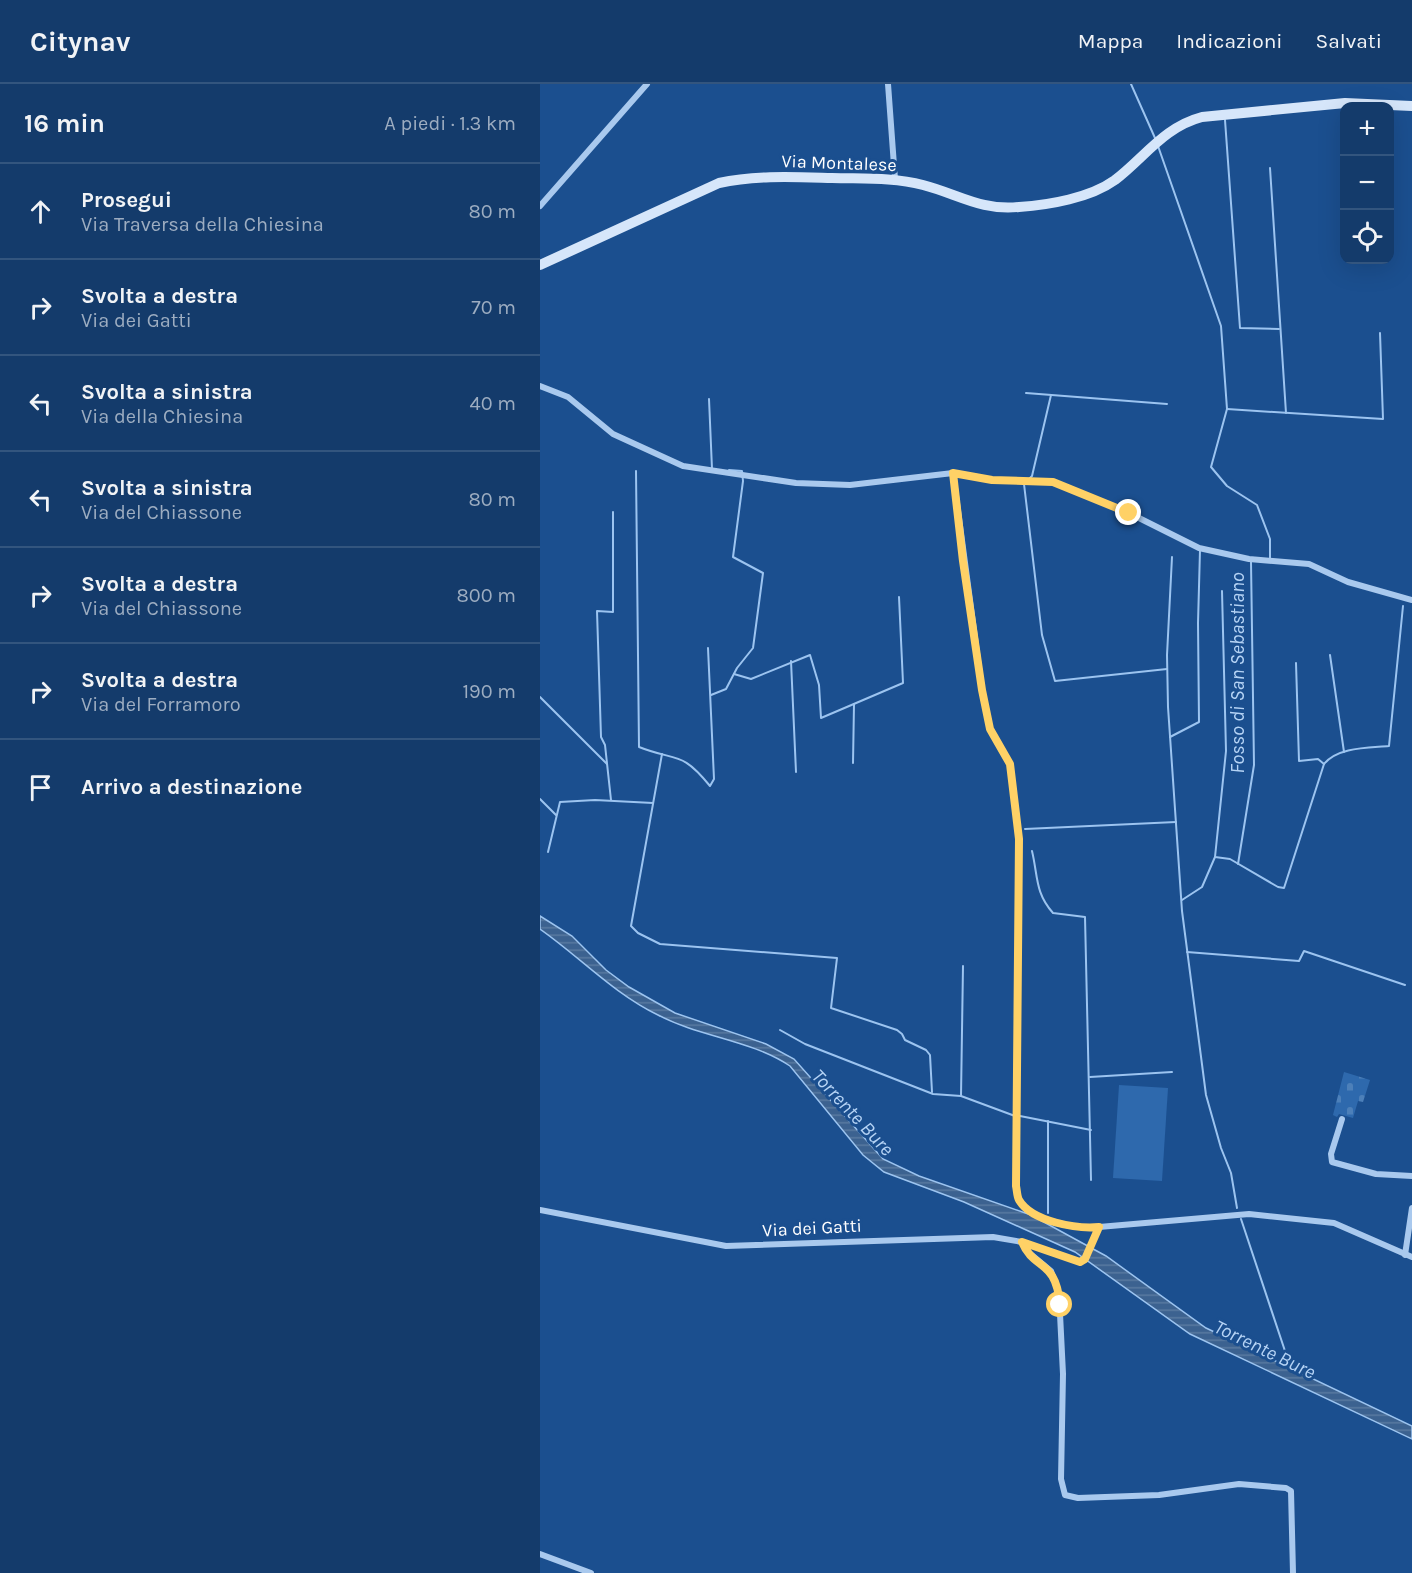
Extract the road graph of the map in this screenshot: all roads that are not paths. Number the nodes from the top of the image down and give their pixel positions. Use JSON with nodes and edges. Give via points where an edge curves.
{"nodes":[{"id":1,"x":647,"y":84,"type":"edge"},
{"id":2,"x":888,"y":84,"type":"edge"},
{"id":3,"x":1412,"y":106,"type":"edge"},
{"id":4,"x":895,"y":179,"type":"junction"},
{"id":5,"x":540,"y":206,"type":"edge"},
{"id":6,"x":540,"y":265,"type":"edge"},
{"id":7,"x":540,"y":386,"type":"edge"},
{"id":8,"x":953,"y":473,"type":"junction"},
{"id":9,"x":1412,"y":600,"type":"edge"},
{"id":10,"x":1342,"y":1119,"type":"dead end"},
{"id":11,"x":1412,"y":1176,"type":"edge"},
{"id":12,"x":1412,"y":1208,"type":"edge"},
{"id":13,"x":540,"y":1210,"type":"edge"},
{"id":14,"x":1099,"y":1227,"type":"junction"},
{"id":15,"x":1022,"y":1242,"type":"junction"},
{"id":16,"x":1408,"y":1256,"type":"edge"},
{"id":17,"x":540,"y":1554,"type":"edge"},
{"id":18,"x":591,"y":1573,"type":"edge"},
{"id":19,"x":1293,"y":1573,"type":"edge"}],
"edges":[{"from":1,"to":5,"type":"street"},
{"from":2,"to":4,"type":"street"},
{"from":3,"to":4,"type":"main road","name":"Via Montalese","via":[[1345,102],[1202,117],[1167,132],[1100,188],[1021,207],[993,209]]},
{"from":4,"to":6,"type":"main road","name":"Via Montalese","via":[[744,178],[719,183]]},
{"from":7,"to":8,"type":"street","via":[[568,397],[613,434],[683,466],[745,477],[850,485]]},
{"from":8,"to":9,"type":"street","via":[[992,480],[1053,482],[1129,513],[1199,548],[1250,559],[1309,564],[1348,582]]},
{"from":8,"to":14,"type":"street","via":[[990,729],[1010,764],[1019,839],[1016,1186],[1019,1200],[1031,1211],[1071,1228]]},
{"from":10,"to":11,"type":"street","via":[[1330,1154],[1332,1162],[1376,1174]]},
{"from":12,"to":16,"type":"street"},
{"from":13,"to":15,"type":"street","name":"Via dei Gatti","via":[[726,1246],[993,1237]]},
{"from":14,"to":15,"type":"street","name":"Via dei Gatti","via":[[1084,1259],[1076,1261]]},
{"from":14,"to":16,"type":"street","via":[[1250,1214],[1334,1223]]},
{"from":15,"to":19,"type":"street","via":[[1051,1271],[1059,1294],[1063,1374],[1060,1479],[1065,1495],[1159,1496],[1239,1484],[1286,1488],[1291,1491]]},
{"from":17,"to":18,"type":"street"}]}
